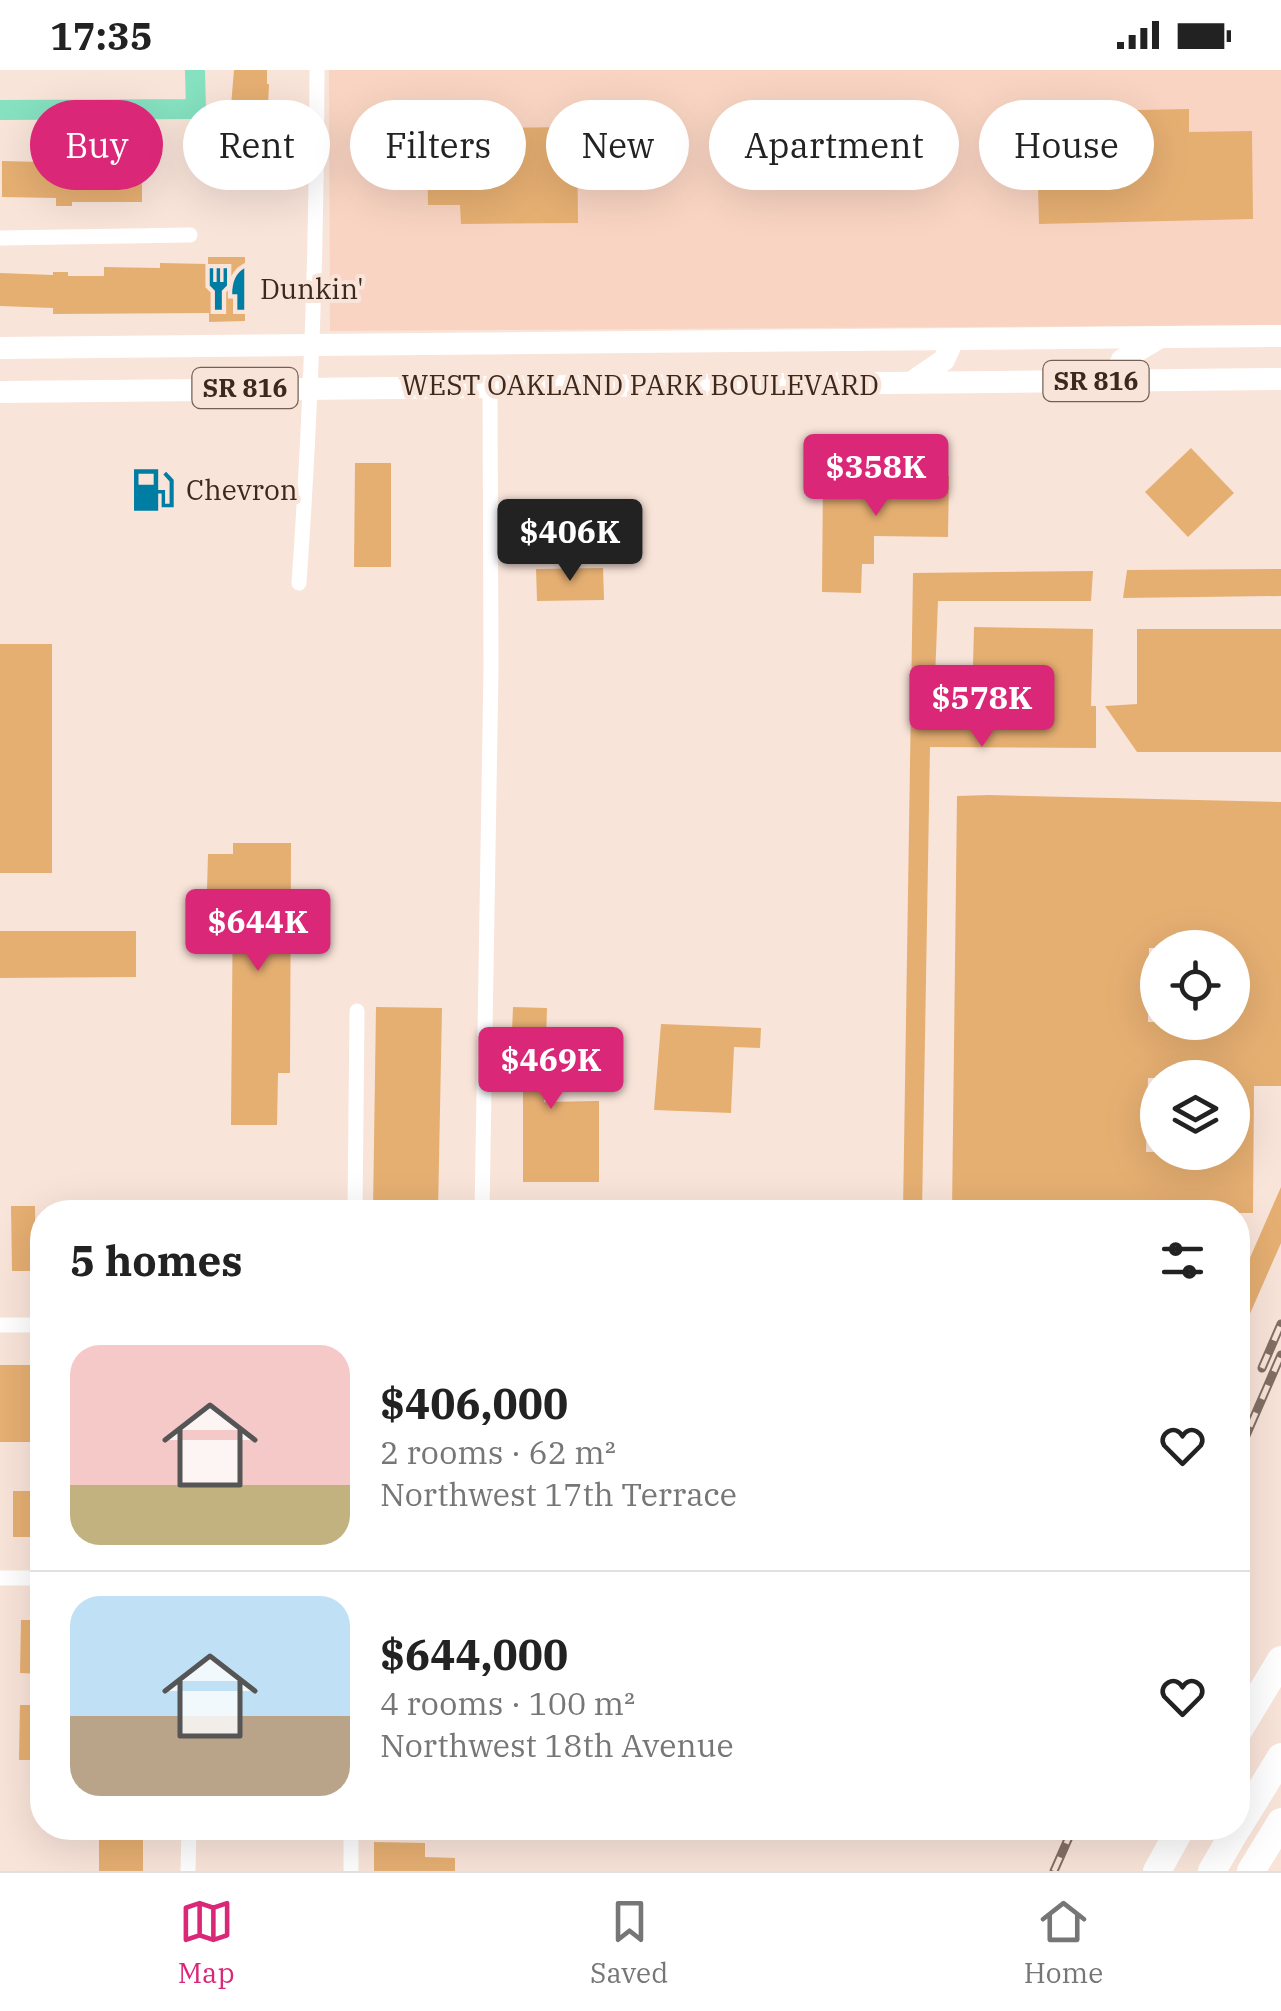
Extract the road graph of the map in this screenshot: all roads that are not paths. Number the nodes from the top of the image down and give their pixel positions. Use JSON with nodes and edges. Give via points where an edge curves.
{"nodes":[{"id":1,"x":317,"y":70,"type":"edge"},
{"id":2,"x":190,"y":235,"type":"dead end"},
{"id":3,"x":0,"y":238,"type":"edge"},
{"id":4,"x":1281,"y":336,"type":"edge"},
{"id":5,"x":1160,"y":338,"type":"junction"},
{"id":6,"x":953,"y":340,"type":"junction"},
{"id":7,"x":522,"y":344,"type":"junction"},
{"id":8,"x":310,"y":346,"type":"junction"},
{"id":9,"x":0,"y":348,"type":"edge"},
{"id":10,"x":1281,"y":379,"type":"edge"},
{"id":11,"x":1112,"y":381,"type":"junction"},
{"id":12,"x":911,"y":383,"type":"junction"},
{"id":13,"x":490,"y":386,"type":"junction"},
{"id":14,"x":312,"y":389,"type":"junction"},
{"id":15,"x":0,"y":392,"type":"edge"},
{"id":16,"x":299,"y":584,"type":"dead end"},
{"id":17,"x":357,"y":1011,"type":"dead end"},
{"id":18,"x":355,"y":1200,"type":"edge"},
{"id":19,"x":482,"y":1200,"type":"edge"},
{"id":20,"x":0,"y":1325,"type":"edge"},
{"id":21,"x":30,"y":1325,"type":"edge"},
{"id":22,"x":0,"y":1578,"type":"edge"},
{"id":23,"x":30,"y":1578,"type":"edge"},
{"id":24,"x":1281,"y":1660,"type":"edge"},
{"id":25,"x":1250,"y":1711,"type":"edge"},
{"id":26,"x":1281,"y":1757,"type":"edge"},
{"id":27,"x":1250,"y":1806,"type":"edge"},
{"id":28,"x":1281,"y":1822,"type":"edge"},
{"id":29,"x":189,"y":1840,"type":"edge"},
{"id":30,"x":351,"y":1840,"type":"edge"},
{"id":31,"x":1174,"y":1840,"type":"edge"},
{"id":32,"x":1230,"y":1840,"type":"edge"},
{"id":33,"x":188,"y":1871,"type":"edge"},
{"id":34,"x":350,"y":1871,"type":"edge"},
{"id":35,"x":1156,"y":1871,"type":"edge"},
{"id":36,"x":1212,"y":1871,"type":"edge"},
{"id":37,"x":1251,"y":1871,"type":"edge"}],
"edges":[{"from":1,"to":8,"type":"street"},
{"from":2,"to":3,"type":"street"},
{"from":4,"to":5,"type":"main road","name":"WEST OAKLAND PARK BOULEVARD","number":"SR 816"},
{"from":5,"to":6,"type":"main road","name":"WEST OAKLAND PARK BOULEVARD","number":"SR 816"},
{"from":5,"to":11,"type":"main road","via":[[1122,360]]},
{"from":6,"to":7,"type":"main road","name":"WEST OAKLAND PARK BOULEVARD","number":"SR 816"},
{"from":6,"to":12,"type":"main road","via":[[944,360]]},
{"from":7,"to":8,"type":"main road","name":"WEST OAKLAND PARK BOULEVARD","number":"SR 816"},
{"from":7,"to":13,"type":"main road","via":[[504,356]]},
{"from":8,"to":9,"type":"main road","name":"WEST OAKLAND PARK BOULEVARD","number":"SR 816"},
{"from":8,"to":14,"type":"street"},
{"from":10,"to":11,"type":"main road","name":"WEST OAKLAND PARK BOULEVARD","number":"SR 816"},
{"from":11,"to":12,"type":"main road","name":"WEST OAKLAND PARK BOULEVARD","number":"SR 816"},
{"from":12,"to":13,"type":"main road","name":"WEST OAKLAND PARK BOULEVARD","number":"SR 816"},
{"from":13,"to":14,"type":"main road","name":"WEST OAKLAND PARK BOULEVARD","number":"SR 816"},
{"from":13,"to":19,"type":"street"},
{"from":14,"to":15,"type":"main road","name":"WEST OAKLAND PARK BOULEVARD","number":"SR 816"},
{"from":14,"to":16,"type":"street"},
{"from":17,"to":18,"type":"street"},
{"from":20,"to":21,"type":"street"},
{"from":22,"to":23,"type":"street"},
{"from":24,"to":25,"type":"highway"},
{"from":26,"to":27,"type":"highway"},
{"from":28,"to":37,"type":"highway"},
{"from":29,"to":33,"type":"street"},
{"from":30,"to":34,"type":"street"},
{"from":31,"to":35,"type":"highway"},
{"from":32,"to":36,"type":"highway"}]}
